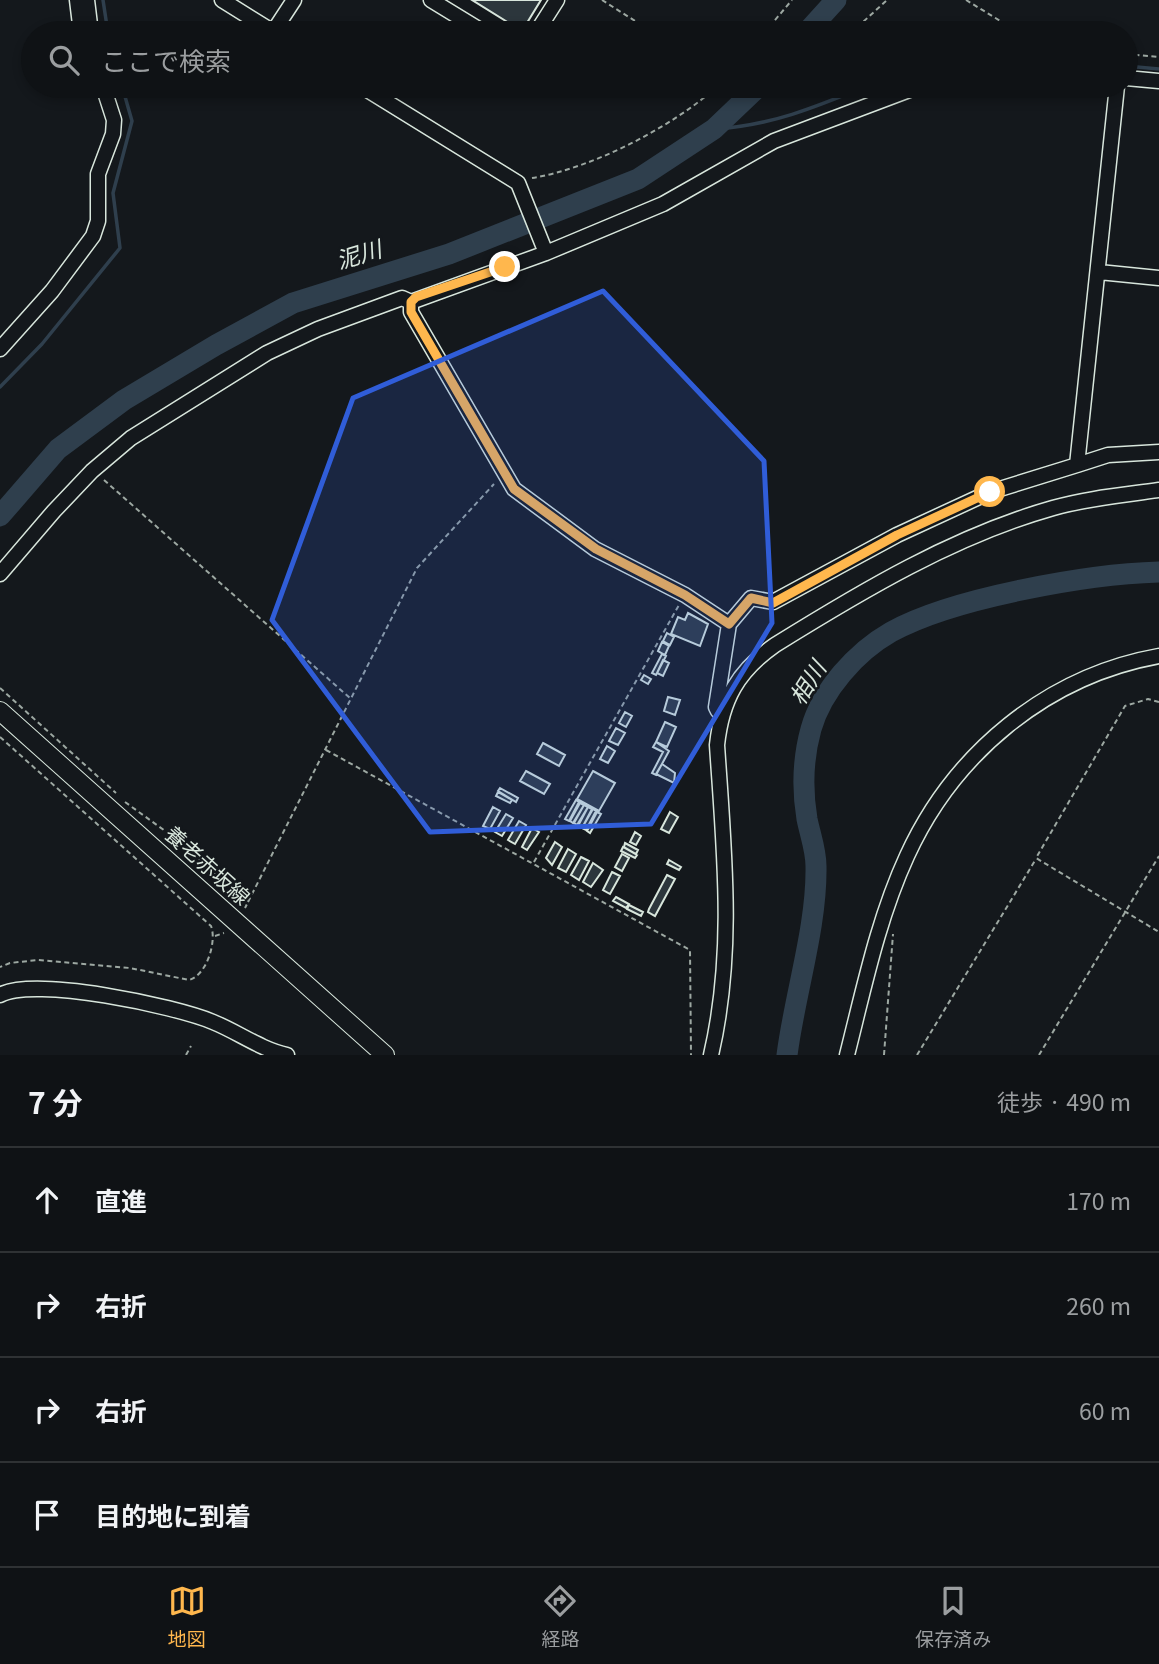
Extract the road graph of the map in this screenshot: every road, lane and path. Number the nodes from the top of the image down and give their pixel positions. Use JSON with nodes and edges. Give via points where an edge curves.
{"nodes":[{"id":1,"x":76,"y":0,"type":"edge"},
{"id":2,"x":87,"y":0,"type":"edge"},
{"id":3,"x":222,"y":0,"type":"edge"},
{"id":4,"x":294,"y":0,"type":"edge"},
{"id":5,"x":431,"y":0,"type":"edge"},
{"id":6,"x":557,"y":0,"type":"edge"},
{"id":7,"x":602,"y":0,"type":"edge"},
{"id":8,"x":792,"y":0,"type":"edge"},
{"id":9,"x":887,"y":0,"type":"edge"},
{"id":10,"x":967,"y":0,"type":"edge"},
{"id":11,"x":79,"y":21,"type":"edge"},
{"id":12,"x":90,"y":21,"type":"edge"},
{"id":13,"x":255,"y":21,"type":"edge"},
{"id":14,"x":281,"y":21,"type":"edge"},
{"id":15,"x":465,"y":21,"type":"edge"},
{"id":16,"x":544,"y":21,"type":"edge"},
{"id":17,"x":635,"y":21,"type":"edge"},
{"id":18,"x":774,"y":21,"type":"edge"},
{"id":19,"x":864,"y":21,"type":"edge"},
{"id":20,"x":1001,"y":21,"type":"edge"},
{"id":21,"x":1138,"y":55,"type":"edge"},
{"id":22,"x":1159,"y":57,"type":"edge"},
{"id":23,"x":1138,"y":79,"type":"edge"},
{"id":24,"x":1159,"y":81,"type":"edge"},
{"id":25,"x":107,"y":98,"type":"edge"},
{"id":26,"x":380,"y":98,"type":"edge"},
{"id":27,"x":704,"y":98,"type":"edge"},
{"id":28,"x":888,"y":98,"type":"edge"},
{"id":29,"x":1117,"y":98,"type":"edge"},
{"id":30,"x":519,"y":185,"type":"junction"},
{"id":31,"x":545,"y":249,"type":"junction"},
{"id":32,"x":1099,"y":272,"type":"junction"},
{"id":33,"x":1159,"y":278,"type":"edge"},
{"id":34,"x":411,"y":302,"type":"junction"},
{"id":35,"x":0,"y":349,"type":"edge"},
{"id":36,"x":1159,"y":452,"type":"edge"},
{"id":37,"x":1077,"y":465,"type":"junction"},
{"id":38,"x":92,"y":471,"type":"junction"},
{"id":39,"x":505,"y":474,"type":"junction"},
{"id":40,"x":1159,"y":490,"type":"edge"},
{"id":41,"x":0,"y":574,"type":"edge"},
{"id":42,"x":685,"y":595,"type":"junction"},
{"id":43,"x":729,"y":624,"type":"junction"},
{"id":44,"x":1159,"y":656,"type":"edge"},
{"id":45,"x":0,"y":688,"type":"edge"},
{"id":46,"x":352,"y":699,"type":"junction"},
{"id":47,"x":1159,"y":702,"type":"edge"},
{"id":48,"x":0,"y":711,"type":"edge"},
{"id":49,"x":720,"y":716,"type":"junction"},
{"id":50,"x":0,"y":737,"type":"edge"},
{"id":51,"x":326,"y":750,"type":"junction"},
{"id":52,"x":1159,"y":856,"type":"edge"},
{"id":53,"x":1036,"y":858,"type":"junction"},
{"id":54,"x":533,"y":863,"type":"junction"},
{"id":55,"x":248,"y":902,"type":"junction"},
{"id":56,"x":242,"y":911,"type":"dead end"},
{"id":57,"x":1126,"y":912,"type":"junction"},
{"id":58,"x":884,"y":914,"type":"junction"},
{"id":59,"x":1159,"y":932,"type":"edge"},
{"id":60,"x":223,"y":933,"type":"dead end"},
{"id":61,"x":215,"y":936,"type":"junction"},
{"id":62,"x":0,"y":967,"type":"edge"},
{"id":63,"x":0,"y":995,"type":"edge"},
{"id":64,"x":191,"y":1046,"type":"dead end"},
{"id":65,"x":186,"y":1055,"type":"edge"},
{"id":66,"x":287,"y":1055,"type":"edge"},
{"id":67,"x":385,"y":1055,"type":"edge"},
{"id":68,"x":691,"y":1055,"type":"edge"},
{"id":69,"x":711,"y":1055,"type":"edge"},
{"id":70,"x":847,"y":1055,"type":"edge"},
{"id":71,"x":884,"y":1055,"type":"edge"},
{"id":72,"x":917,"y":1055,"type":"edge"},
{"id":73,"x":1039,"y":1055,"type":"edge"}],
"edges":[{"from":1,"to":11,"type":"street"},
{"from":2,"to":12,"type":"street"},
{"from":3,"to":13,"type":"street"},
{"from":4,"to":14,"type":"street"},
{"from":5,"to":15,"type":"street"},
{"from":6,"to":16,"type":"street"},
{"from":7,"to":17,"type":"path"},
{"from":8,"to":18,"type":"path"},
{"from":9,"to":19,"type":"path"},
{"from":10,"to":20,"type":"path"},
{"from":21,"to":22,"type":"path"},
{"from":23,"to":24,"type":"street"},
{"from":25,"to":35,"type":"street","via":[[113,134],[98,174],[98,221],[93,236]]},
{"from":26,"to":30,"type":"street"},
{"from":27,"to":30,"type":"path","via":[[638,140]]},
{"from":28,"to":31,"type":"street","via":[[774,141],[663,204]]},
{"from":29,"to":32,"type":"street"},
{"from":30,"to":31,"type":"street"},
{"from":31,"to":34,"type":"street"},
{"from":32,"to":33,"type":"street"},
{"from":32,"to":37,"type":"street"},
{"from":34,"to":38,"type":"street","via":[[402,298],[267,353],[131,438]]},
{"from":34,"to":39,"type":"street","via":[[411,312]]},
{"from":36,"to":37,"type":"street","via":[[1108,455]]},
{"from":37,"to":43,"type":"street","via":[[990,492],[897,535],[773,603],[751,598]]},
{"from":38,"to":41,"type":"street"},
{"from":38,"to":46,"type":"path"},
{"from":39,"to":42,"type":"street","via":[[514,489],[596,549]]},
{"from":39,"to":46,"type":"path","via":[[417,568]]},
{"from":40,"to":49,"type":"street","via":[[1054,508],[931,556],[806,625],[755,659],[729,691]]},
{"from":42,"to":43,"type":"street"},
{"from":42,"to":54,"type":"path"},
{"from":43,"to":49,"type":"street","via":[[716,706]]},
{"from":44,"to":58,"type":"street","via":[[1128,661],[1075,681],[1022,713],[977,751],[939,801],[907,855]]},
{"from":45,"to":55,"type":"path","via":[[123,800]]},
{"from":46,"to":51,"type":"path"},
{"from":47,"to":53,"type":"path","via":[[1148,699],[1125,706]]},
{"from":48,"to":67,"type":"main road","name":"養老赤坂線"},
{"from":49,"to":69,"type":"street","via":[[717,745],[727,940],[722,1006]]},
{"from":50,"to":61,"type":"path","via":[[211,926]]},
{"from":51,"to":54,"type":"path"},
{"from":51,"to":55,"type":"path"},
{"from":52,"to":57,"type":"path"},
{"from":53,"to":57,"type":"path"},
{"from":53,"to":72,"type":"path"},
{"from":54,"to":68,"type":"path","via":[[690,950]]},
{"from":55,"to":56,"type":"path"},
{"from":57,"to":59,"type":"path"},
{"from":57,"to":73,"type":"path"},
{"from":58,"to":70,"type":"street"},
{"from":58,"to":71,"type":"path","via":[[893,916],[894,926]]},
{"from":60,"to":61,"type":"path"},
{"from":61,"to":62,"type":"path","via":[[203,969],[189,980],[130,968],[38,960]]},
{"from":63,"to":66,"type":"street","via":[[31,988],[162,1006],[211,1021]]},
{"from":64,"to":65,"type":"path"}]}
